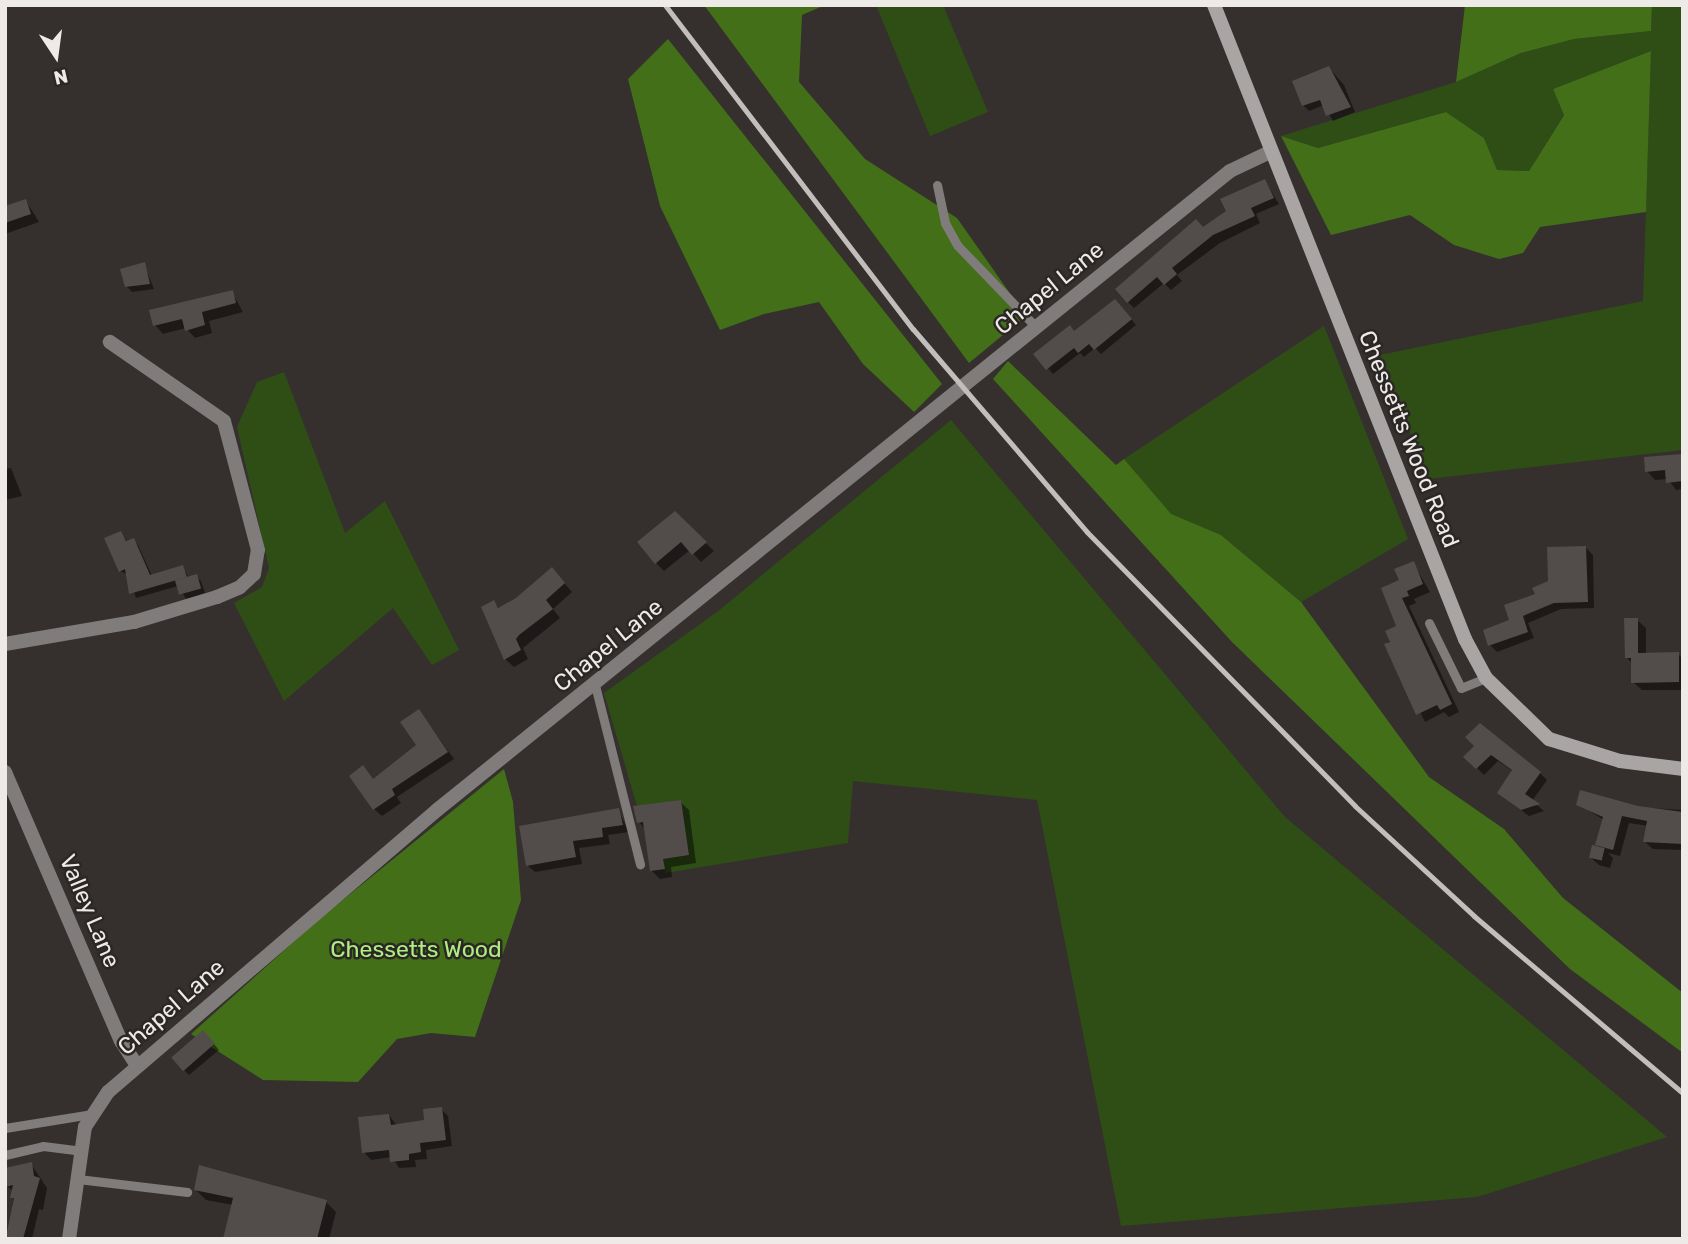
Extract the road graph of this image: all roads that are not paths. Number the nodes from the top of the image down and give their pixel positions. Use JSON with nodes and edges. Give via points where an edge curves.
{"nodes":[{"id":1,"x":1214,"y":5,"type":"edge"},
{"id":2,"x":1270,"y":152,"type":"junction"},
{"id":3,"x":937,"y":185,"type":"dead end"},
{"id":4,"x":1037,"y":327,"type":"junction"},
{"id":5,"x":110,"y":342,"type":"dead end"},
{"id":6,"x":1429,"y":623,"type":"dead end"},
{"id":7,"x":5,"y":644,"type":"edge"},
{"id":8,"x":1486,"y":678,"type":"junction"},
{"id":9,"x":595,"y":685,"type":"junction"},
{"id":10,"x":1683,"y":769,"type":"edge"},
{"id":11,"x":5,"y":772,"type":"edge"},
{"id":12,"x":640,"y":864,"type":"dead end"},
{"id":13,"x":138,"y":1066,"type":"junction"},
{"id":14,"x":90,"y":1114,"type":"junction"},
{"id":15,"x":5,"y":1128,"type":"edge"},
{"id":16,"x":83,"y":1151,"type":"junction"},
{"id":17,"x":5,"y":1155,"type":"edge"},
{"id":18,"x":78,"y":1179,"type":"junction"},
{"id":19,"x":187,"y":1192,"type":"dead end"},
{"id":20,"x":69,"y":1239,"type":"edge"}],
"edges":[{"from":1,"to":2,"type":"street","name":"Chessetts Wood Road"},
{"from":2,"to":4,"type":"street","name":"Chapel Lane","via":[[1230,171]]},
{"from":2,"to":8,"type":"street","name":"Chessetts Wood Road","via":[[1465,639]]},
{"from":3,"to":4,"type":"lane","via":[[945,223],[958,246]]},
{"from":4,"to":9,"type":"street","name":"Chapel Lane"},
{"from":5,"to":7,"type":"street","via":[[224,421],[258,551],[254,574],[240,587],[217,597],[148,618]]},
{"from":6,"to":8,"type":"lane","via":[[1461,688]]},
{"from":8,"to":10,"type":"street","name":"Chessetts Wood Road","via":[[1549,738],[1620,761]]},
{"from":9,"to":12,"type":"lane"},
{"from":9,"to":13,"type":"street","name":"Chapel Lane","via":[[287,934]]},
{"from":11,"to":13,"type":"street","name":"Valley Lane","via":[[121,1041]]},
{"from":13,"to":14,"type":"street","name":"Chapel Lane"},
{"from":14,"to":15,"type":"lane"},
{"from":14,"to":16,"type":"street"},
{"from":16,"to":17,"type":"lane","via":[[43,1146]]},
{"from":16,"to":18,"type":"street"},
{"from":18,"to":19,"type":"lane"},
{"from":18,"to":20,"type":"street"}]}
